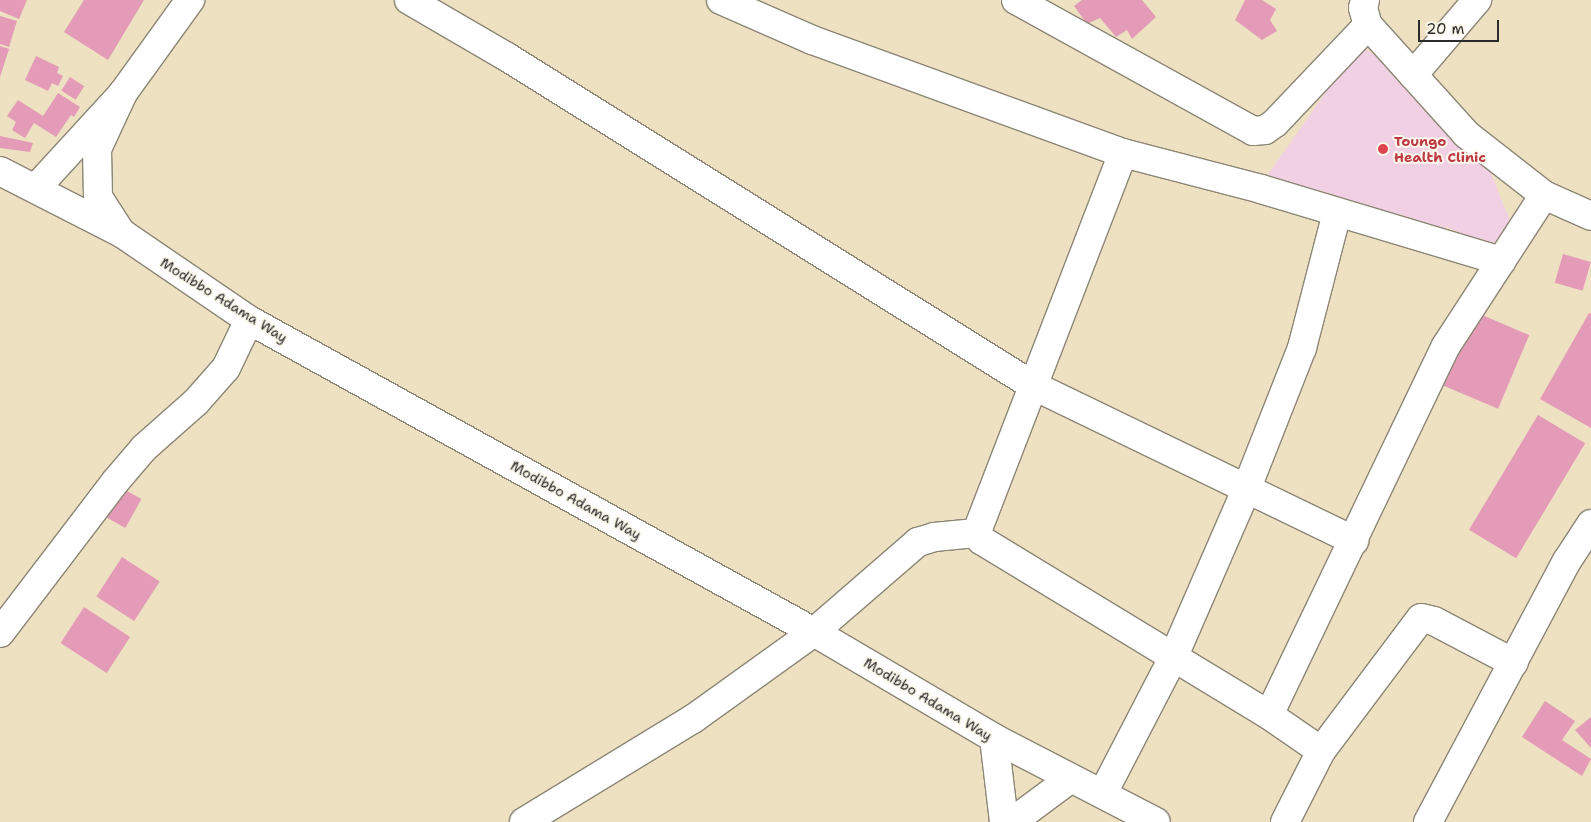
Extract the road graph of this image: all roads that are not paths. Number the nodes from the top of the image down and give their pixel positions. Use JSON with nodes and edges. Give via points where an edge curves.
{"nodes":[{"id":1,"x":190,"y":0,"type":"edge"},
{"id":2,"x":409,"y":0,"type":"edge"},
{"id":3,"x":720,"y":0,"type":"edge"},
{"id":4,"x":1016,"y":0,"type":"edge"},
{"id":5,"x":1477,"y":0,"type":"edge"},
{"id":6,"x":756,"y":6,"type":"edge"},
{"id":7,"x":1367,"y":13,"type":"edge"},
{"id":8,"x":1413,"y":75,"type":"junction"},
{"id":9,"x":123,"y":93,"type":"junction"},
{"id":10,"x":1123,"y":153,"type":"junction"},
{"id":11,"x":0,"y":171,"type":"edge"},
{"id":12,"x":37,"y":187,"type":"junction"},
{"id":13,"x":1544,"y":195,"type":"junction"},
{"id":14,"x":1337,"y":213,"type":"junction"},
{"id":15,"x":1591,"y":216,"type":"edge"},
{"id":16,"x":123,"y":234,"type":"junction"},
{"id":17,"x":1501,"y":261,"type":"junction"},
{"id":18,"x":249,"y":320,"type":"junction"},
{"id":19,"x":1032,"y":385,"type":"junction"},
{"id":20,"x":1246,"y":490,"type":"junction"},
{"id":21,"x":1591,"y":524,"type":"edge"},
{"id":22,"x":976,"y":532,"type":"junction"},
{"id":23,"x":1354,"y":541,"type":"junction"},
{"id":24,"x":814,"y":632,"type":"junction"},
{"id":25,"x":0,"y":633,"type":"edge"},
{"id":26,"x":1173,"y":658,"type":"junction"},
{"id":27,"x":1514,"y":663,"type":"junction"},
{"id":28,"x":1269,"y":716,"type":"junction"},
{"id":29,"x":994,"y":738,"type":"junction"},
{"id":30,"x":1321,"y":751,"type":"junction"},
{"id":31,"x":1070,"y":779,"type":"junction"},
{"id":32,"x":1103,"y":793,"type":"junction"},
{"id":33,"x":524,"y":822,"type":"edge"},
{"id":34,"x":1004,"y":822,"type":"edge"},
{"id":35,"x":1012,"y":822,"type":"edge"},
{"id":36,"x":1156,"y":822,"type":"edge"},
{"id":37,"x":1285,"y":822,"type":"edge"},
{"id":38,"x":1428,"y":822,"type":"edge"}],
"edges":[{"from":1,"to":9,"type":"street"},
{"from":2,"to":19,"type":"street","via":[[507,57]]},
{"from":3,"to":6,"type":"street"},
{"from":4,"to":7,"type":"street","via":[[1252,131],[1265,130],[1275,123]]},
{"from":5,"to":8,"type":"street"},
{"from":6,"to":10,"type":"street","via":[[812,40]]},
{"from":7,"to":8,"type":"street"},
{"from":8,"to":13,"type":"street","via":[[1466,134]]},
{"from":9,"to":12,"type":"street"},
{"from":9,"to":16,"type":"street","via":[[97,149],[98,197]]},
{"from":10,"to":14,"type":"street"},
{"from":10,"to":19,"type":"street"},
{"from":11,"to":12,"type":"street","name":"Modibbo Adama Way"},
{"from":12,"to":16,"type":"street","name":"Modibbo Adama Way"},
{"from":13,"to":15,"type":"street"},
{"from":13,"to":17,"type":"street"},
{"from":14,"to":17,"type":"street"},
{"from":14,"to":20,"type":"street","via":[[1302,348]]},
{"from":16,"to":18,"type":"street","name":"Modibbo Adama Way"},
{"from":17,"to":23,"type":"street","via":[[1446,346]]},
{"from":18,"to":24,"type":"street","name":"Modibbo Adama Way"},
{"from":18,"to":25,"type":"street","via":[[226,368],[114,482]]},
{"from":19,"to":20,"type":"street"},
{"from":19,"to":22,"type":"street"},
{"from":20,"to":23,"type":"street"},
{"from":20,"to":26,"type":"street"},
{"from":21,"to":27,"type":"street"},
{"from":22,"to":24,"type":"street","via":[[918,542]]},
{"from":22,"to":26,"type":"street","via":[[980,540]]},
{"from":23,"to":28,"type":"street"},
{"from":24,"to":29,"type":"street","name":"Modibbo Adama Way"},
{"from":24,"to":33,"type":"street","via":[[693,719]]},
{"from":26,"to":28,"type":"street"},
{"from":26,"to":32,"type":"street"},
{"from":27,"to":30,"type":"street","via":[[1434,621],[1421,618]]},
{"from":27,"to":38,"type":"street"},
{"from":28,"to":30,"type":"street"},
{"from":29,"to":31,"type":"street","name":"Modibbo Adama Way"},
{"from":29,"to":34,"type":"street"},
{"from":30,"to":37,"type":"street"},
{"from":31,"to":32,"type":"street","name":"Modibbo Adama Way"},
{"from":31,"to":35,"type":"street"},
{"from":32,"to":36,"type":"street","name":"Modibbo Adama Way"}]}
